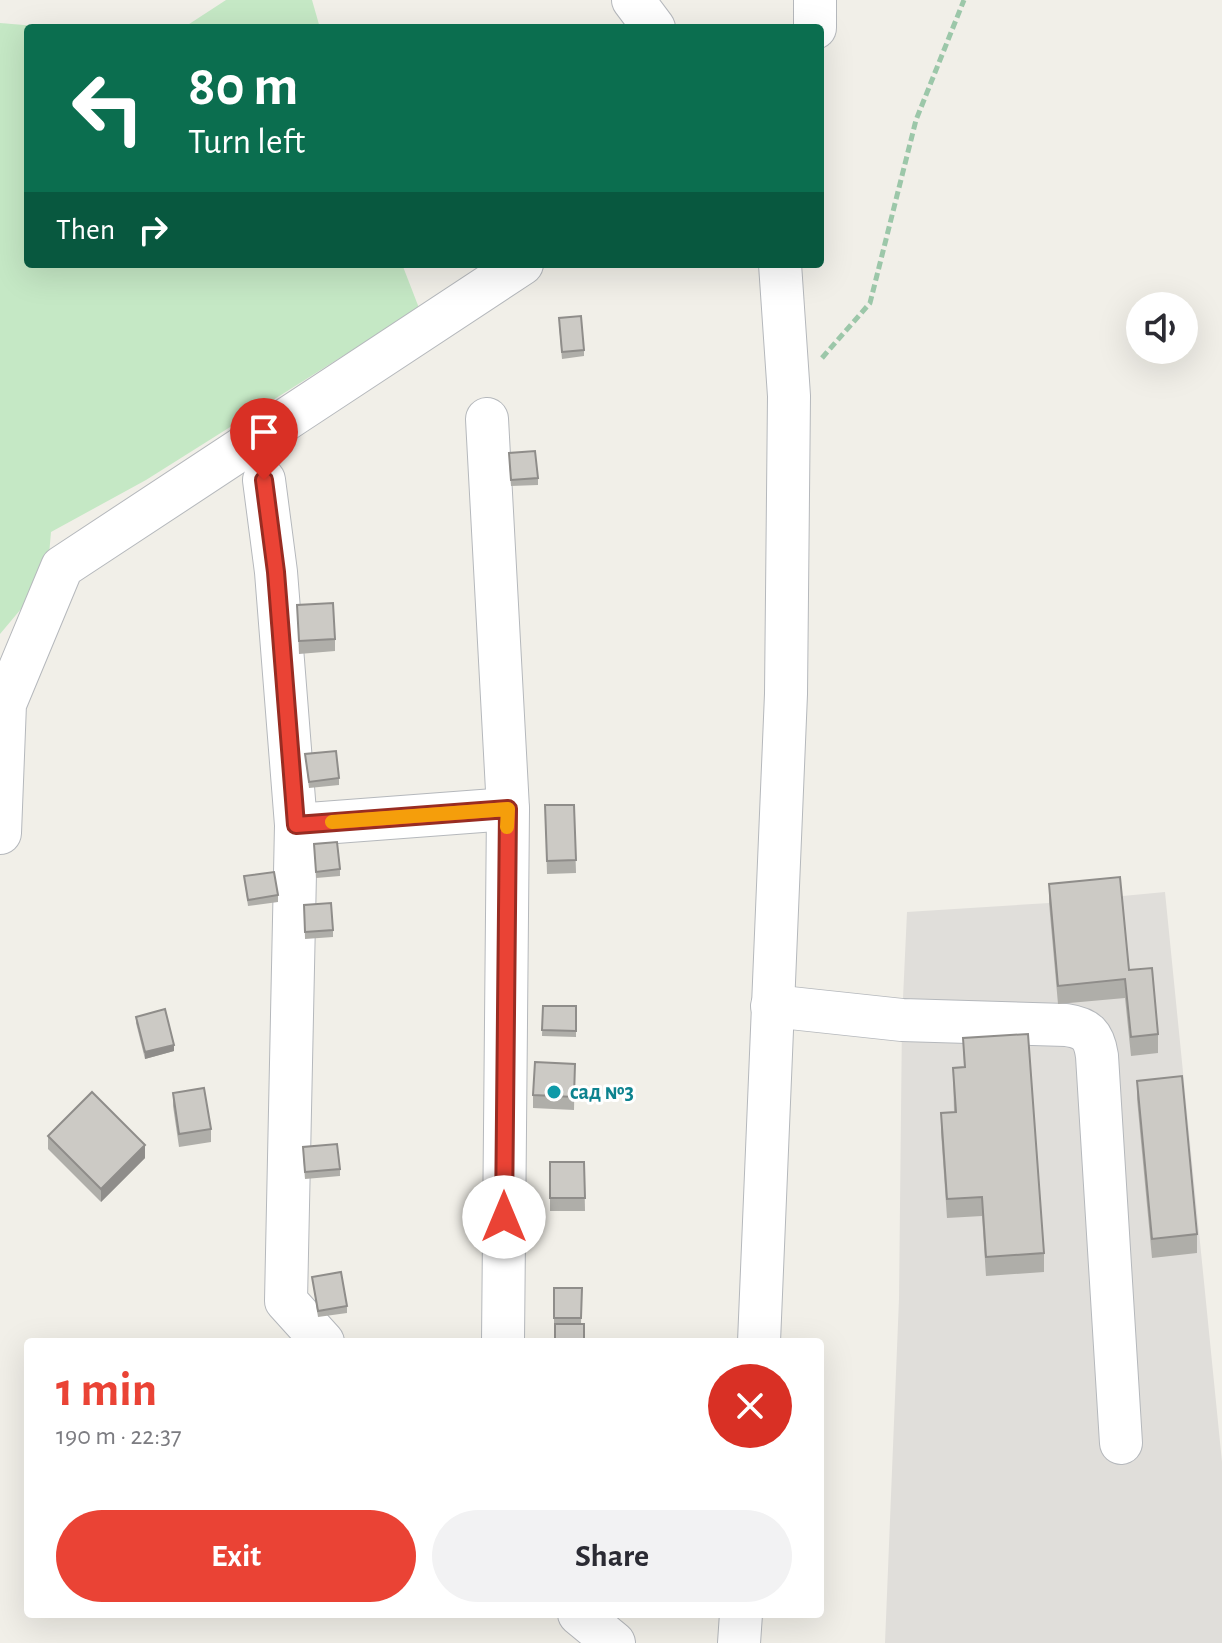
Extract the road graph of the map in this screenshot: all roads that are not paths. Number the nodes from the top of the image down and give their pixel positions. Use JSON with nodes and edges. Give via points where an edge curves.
{"nodes":[{"id":1,"x":633,"y":0,"type":"edge"},
{"id":2,"x":815,"y":0,"type":"edge"},
{"id":3,"x":651,"y":24,"type":"edge"},
{"id":4,"x":815,"y":24,"type":"edge"},
{"id":5,"x":516,"y":268,"type":"edge"},
{"id":6,"x":780,"y":268,"type":"edge"},
{"id":7,"x":487,"y":419,"type":"dead end"},
{"id":8,"x":264,"y":480,"type":"dead end"},
{"id":9,"x":508,"y":809,"type":"junction"},
{"id":10,"x":296,"y":825,"type":"junction"},
{"id":11,"x":0,"y":833,"type":"edge"},
{"id":12,"x":772,"y":1006,"type":"junction"},
{"id":13,"x":319,"y":1338,"type":"edge"},
{"id":14,"x":503,"y":1338,"type":"edge"},
{"id":15,"x":759,"y":1338,"type":"edge"},
{"id":16,"x":1121,"y":1443,"type":"dead end"},
{"id":17,"x":584,"y":1618,"type":"edge"},
{"id":18,"x":741,"y":1618,"type":"edge"},
{"id":19,"x":614,"y":1643,"type":"edge"},
{"id":20,"x":739,"y":1643,"type":"edge"}],
"edges":[{"from":1,"to":3,"type":"street"},
{"from":2,"to":4,"type":"street"},
{"from":5,"to":11,"type":"street","via":[[62,567],[5,704]]},
{"from":6,"to":12,"type":"street","via":[[789,396],[786,694]]},
{"from":7,"to":9,"type":"street"},
{"from":8,"to":10,"type":"street"},
{"from":9,"to":10,"type":"street"},
{"from":9,"to":14,"type":"street"},
{"from":10,"to":13,"type":"street","via":[[286,1301]]},
{"from":12,"to":15,"type":"street"},
{"from":12,"to":16,"type":"street","via":[[902,1020],[1066,1025],[1088,1032],[1097,1056]]},
{"from":17,"to":19,"type":"street"},
{"from":18,"to":20,"type":"street"}]}
